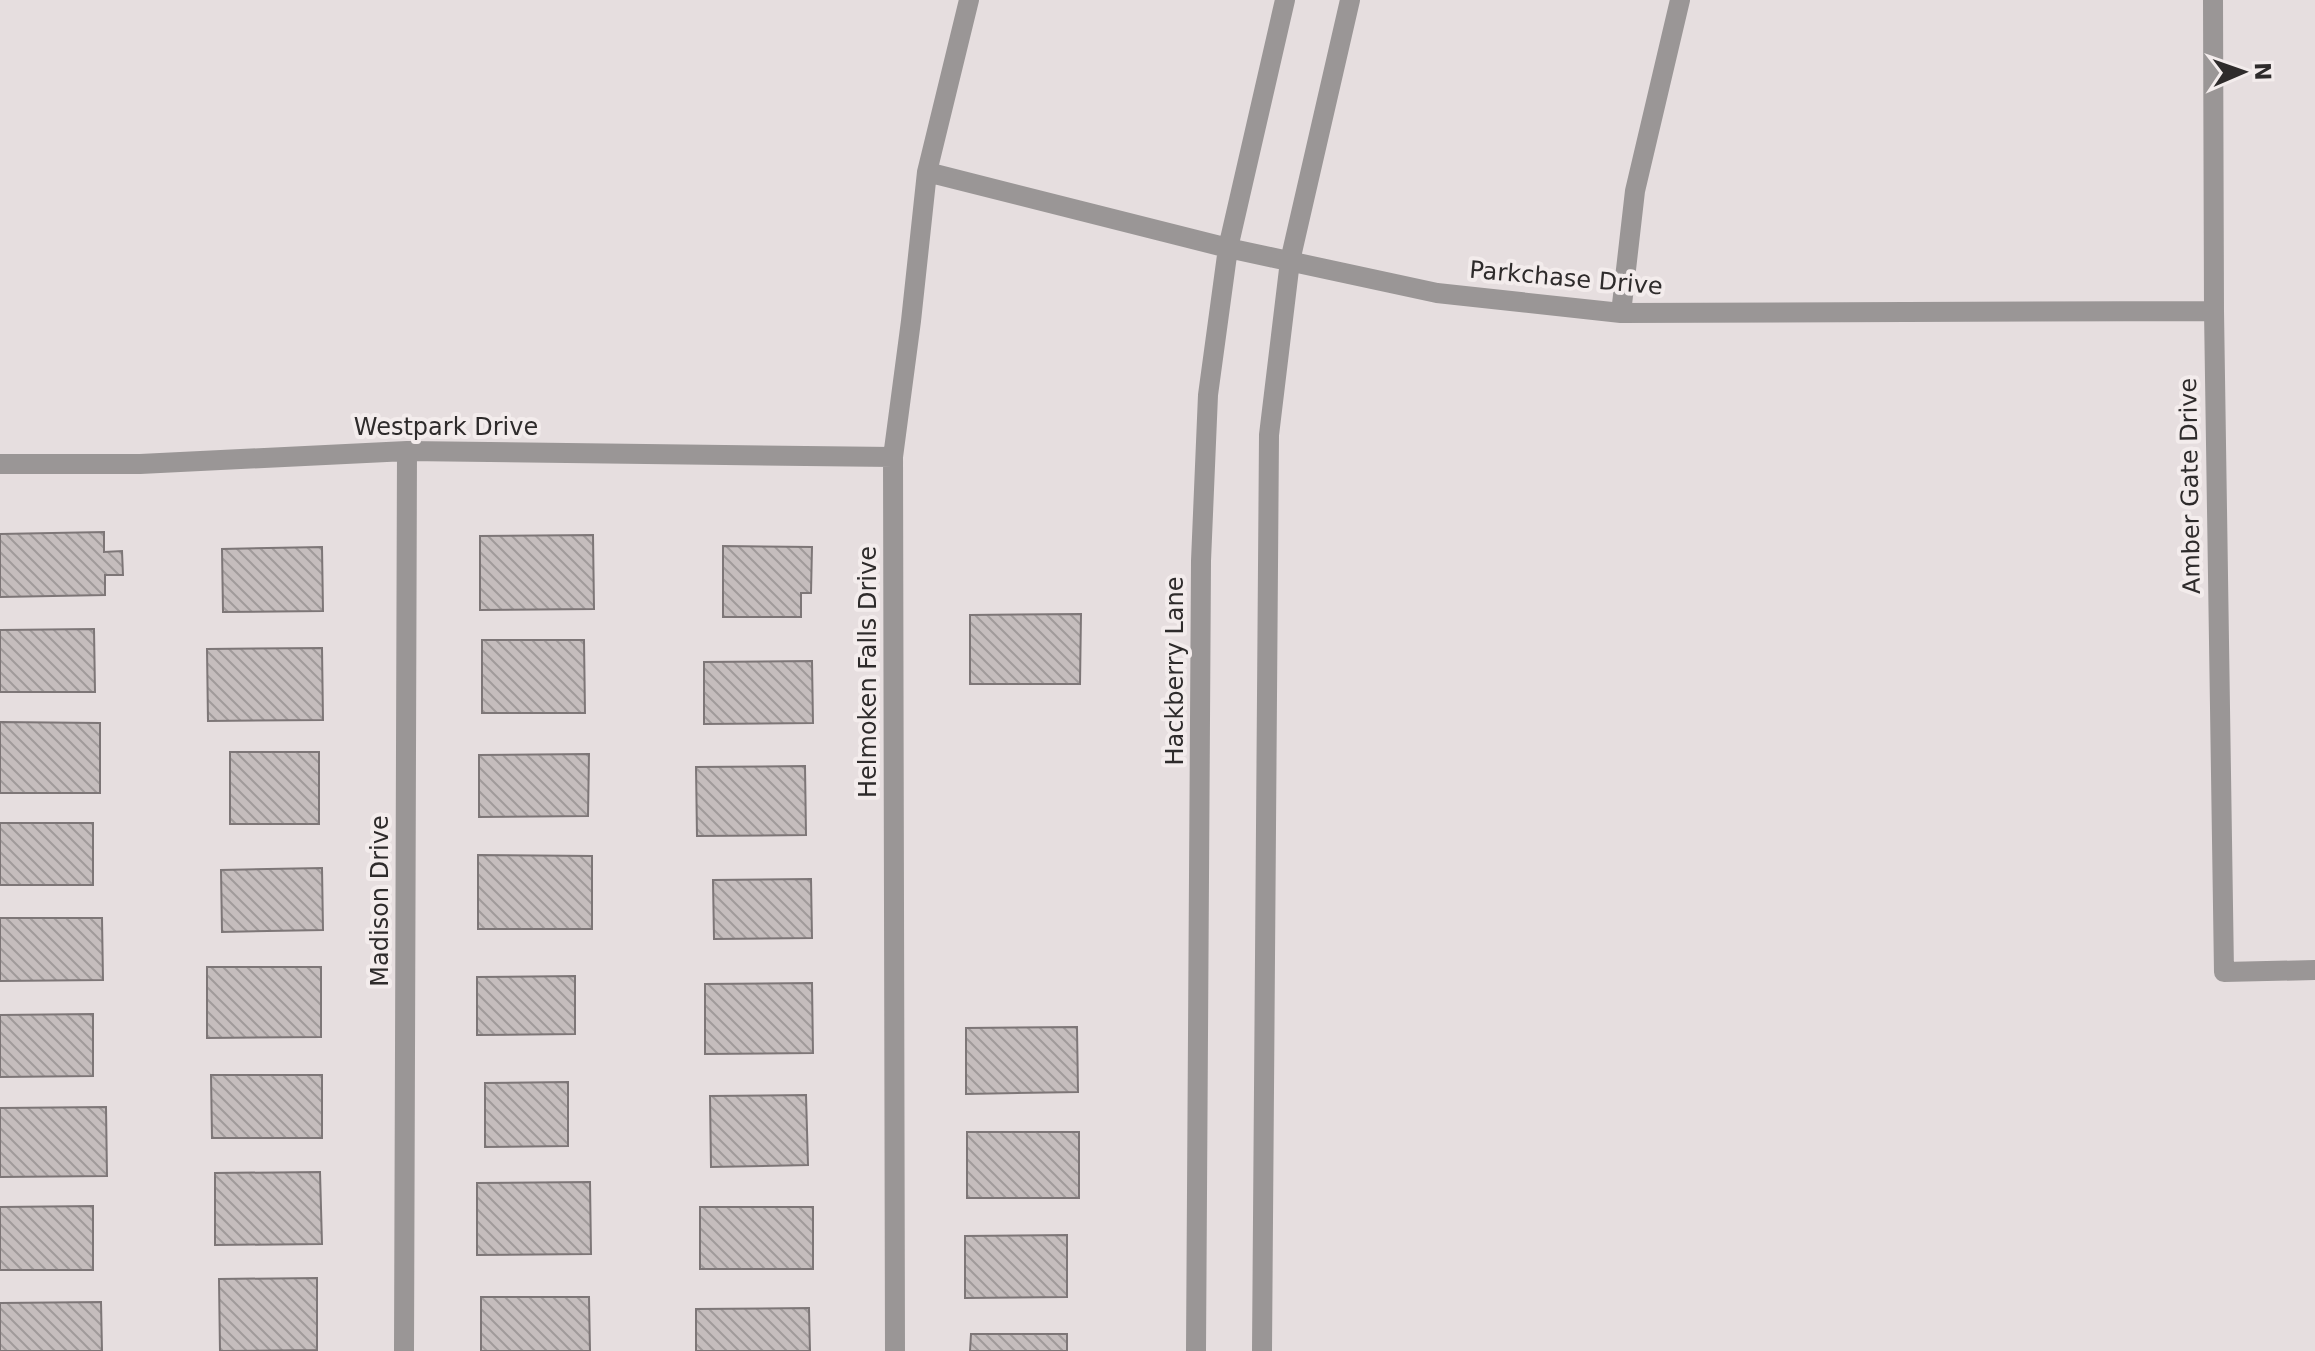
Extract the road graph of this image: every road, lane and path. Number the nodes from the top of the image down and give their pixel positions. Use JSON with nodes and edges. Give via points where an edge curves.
{"nodes":[{"id":1,"x":969,"y":0,"type":"edge"},
{"id":2,"x":1285,"y":0,"type":"edge"},
{"id":3,"x":1350,"y":0,"type":"edge"},
{"id":4,"x":1680,"y":0,"type":"edge"},
{"id":5,"x":2213,"y":0,"type":"edge"},
{"id":6,"x":927,"y":172,"type":"junction"},
{"id":7,"x":1228,"y":248,"type":"junction"},
{"id":8,"x":1290,"y":261,"type":"junction"},
{"id":9,"x":2214,"y":311,"type":"junction"},
{"id":10,"x":1621,"y":313,"type":"junction"},
{"id":11,"x":407,"y":451,"type":"junction"},
{"id":12,"x":893,"y":457,"type":"junction"},
{"id":13,"x":0,"y":464,"type":"edge"},
{"id":14,"x":2315,"y":970,"type":"edge"},
{"id":15,"x":404,"y":1351,"type":"edge"},
{"id":16,"x":895,"y":1351,"type":"edge"},
{"id":17,"x":1196,"y":1351,"type":"edge"},
{"id":18,"x":1262,"y":1351,"type":"edge"}],
"edges":[{"from":1,"to":6,"type":"street","name":"Helmoken Falls Drive"},
{"from":2,"to":7,"type":"street","name":"Hackberry Lane"},
{"from":3,"to":8,"type":"street"},
{"from":4,"to":10,"type":"street","via":[[1635,191]]},
{"from":5,"to":9,"type":"street","name":"Amber Gate Drive"},
{"from":6,"to":7,"type":"street","name":"Parkchase Drive"},
{"from":6,"to":12,"type":"street","name":"Helmoken Falls Drive"},
{"from":7,"to":8,"type":"street","name":"Parkchase Drive"},
{"from":7,"to":17,"type":"street","name":"Hackberry Lane","via":[[1208,395],[1201,561]]},
{"from":8,"to":10,"type":"street","name":"Parkchase Drive","via":[[1437,293]]},
{"from":8,"to":18,"type":"street","via":[[1269,435]]},
{"from":9,"to":10,"type":"street","name":"Parkchase Drive"},
{"from":9,"to":14,"type":"street","name":"Amber Gate Drive","via":[[2224,972]]},
{"from":11,"to":12,"type":"street","name":"Westpark Drive"},
{"from":11,"to":13,"type":"street","name":"Westpark Drive","via":[[140,464]]},
{"from":11,"to":15,"type":"street","name":"Madison Drive"},
{"from":12,"to":16,"type":"street","name":"Helmoken Falls Drive"}]}
